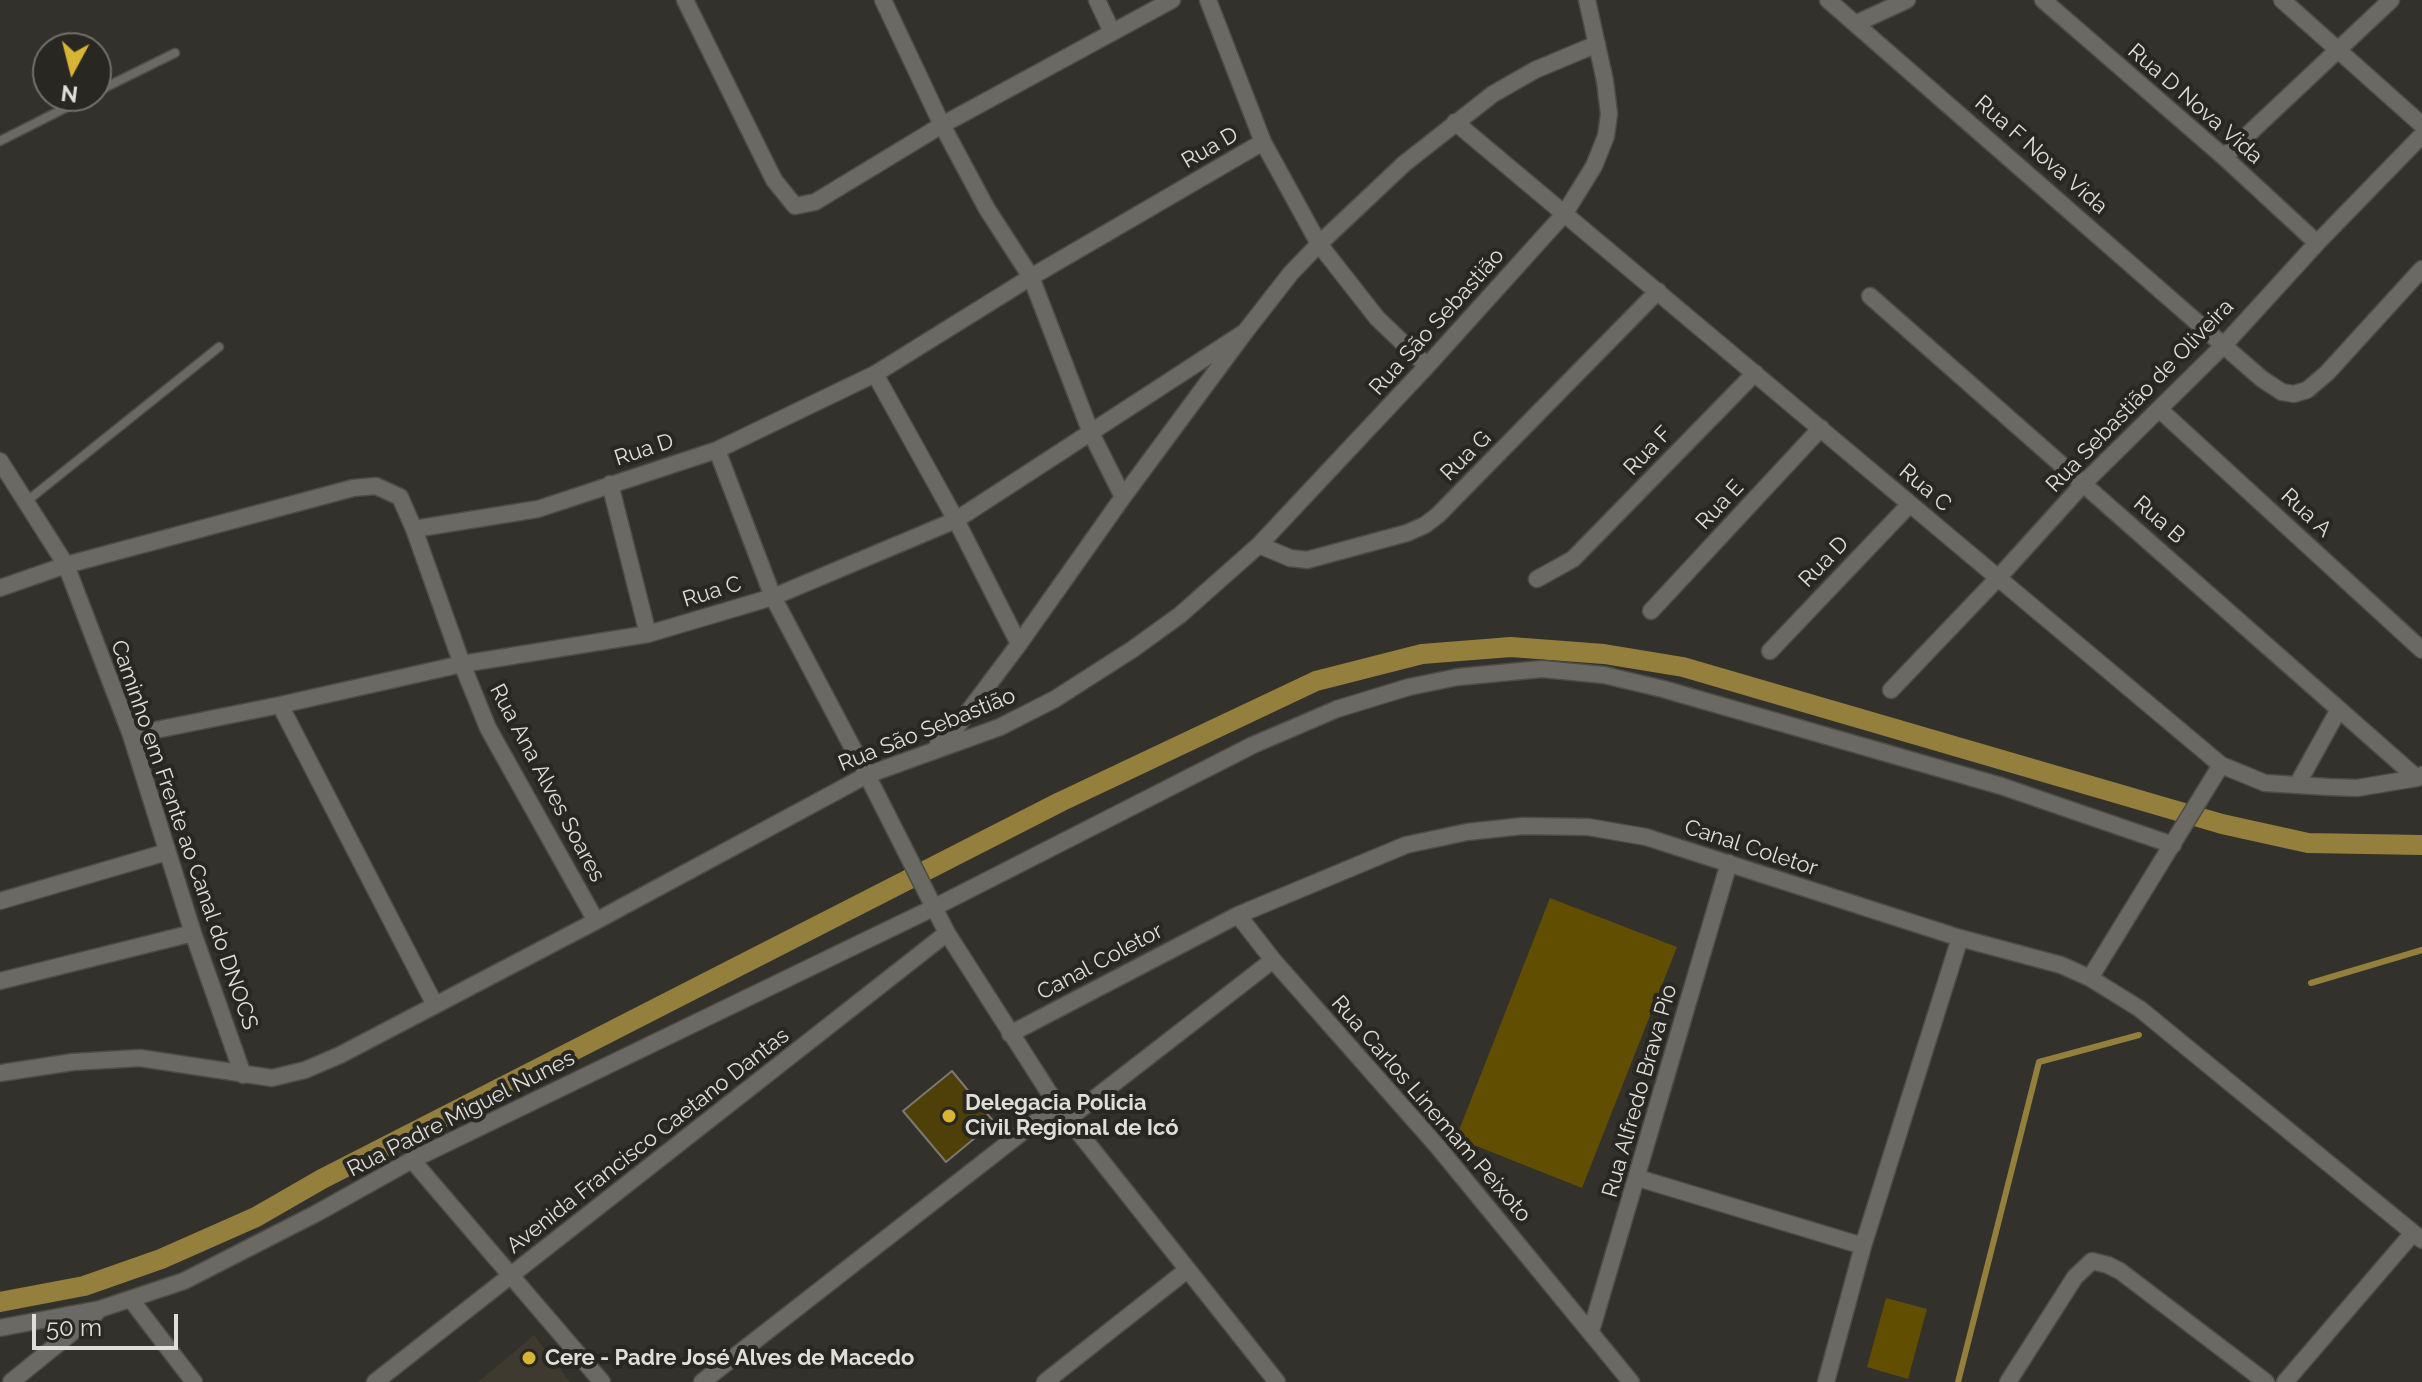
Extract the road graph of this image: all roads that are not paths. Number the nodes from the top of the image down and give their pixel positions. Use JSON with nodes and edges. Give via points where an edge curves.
{"nodes":[{"id":1,"x":685,"y":0,"type":"edge"},
{"id":2,"x":883,"y":0,"type":"edge"},
{"id":3,"x":1097,"y":0,"type":"edge"},
{"id":4,"x":1172,"y":0,"type":"edge"},
{"id":5,"x":1208,"y":0,"type":"edge"},
{"id":6,"x":1587,"y":0,"type":"edge"},
{"id":7,"x":1828,"y":0,"type":"edge"},
{"id":8,"x":1907,"y":0,"type":"edge"},
{"id":9,"x":2043,"y":0,"type":"edge"},
{"id":10,"x":2282,"y":0,"type":"edge"},
{"id":11,"x":2391,"y":0,"type":"edge"},
{"id":12,"x":1857,"y":23,"type":"junction"},
{"id":13,"x":1112,"y":32,"type":"junction"},
{"id":14,"x":1597,"y":44,"type":"junction"},
{"id":15,"x":2340,"y":50,"type":"junction"},
{"id":16,"x":175,"y":53,"type":"dead end"},
{"id":17,"x":112,"y":84,"type":"edge"},
{"id":18,"x":57,"y":112,"type":"edge"},
{"id":19,"x":1455,"y":122,"type":"junction"},
{"id":20,"x":942,"y":125,"type":"junction"},
{"id":21,"x":2422,"y":125,"type":"edge"},
{"id":22,"x":2422,"y":135,"type":"edge"},
{"id":23,"x":0,"y":141,"type":"edge"},
{"id":24,"x":1263,"y":142,"type":"junction"},
{"id":25,"x":2224,"y":157,"type":"junction"},
{"id":26,"x":1565,"y":213,"type":"junction"},
{"id":27,"x":2317,"y":243,"type":"junction"},
{"id":28,"x":1319,"y":244,"type":"junction"},
{"id":29,"x":2422,"y":269,"type":"edge"},
{"id":30,"x":1031,"y":277,"type":"junction"},
{"id":31,"x":1658,"y":291,"type":"junction"},
{"id":32,"x":1870,"y":296,"type":"dead end"},
{"id":33,"x":1245,"y":332,"type":"junction"},
{"id":34,"x":2224,"y":345,"type":"junction"},
{"id":35,"x":219,"y":347,"type":"dead end"},
{"id":36,"x":1427,"y":366,"type":"junction"},
{"id":37,"x":1755,"y":373,"type":"junction"},
{"id":38,"x":875,"y":374,"type":"junction"},
{"id":39,"x":2159,"y":409,"type":"junction"},
{"id":40,"x":1821,"y":428,"type":"junction"},
{"id":41,"x":1091,"y":433,"type":"junction"},
{"id":42,"x":717,"y":450,"type":"junction"},
{"id":43,"x":0,"y":461,"type":"edge"},
{"id":44,"x":2084,"y":483,"type":"junction"},
{"id":45,"x":610,"y":484,"type":"junction"},
{"id":46,"x":1123,"y":497,"type":"junction"},
{"id":47,"x":27,"y":501,"type":"junction"},
{"id":48,"x":1910,"y":504,"type":"junction"},
{"id":49,"x":956,"y":520,"type":"junction"},
{"id":50,"x":414,"y":529,"type":"junction"},
{"id":51,"x":1259,"y":545,"type":"junction"},
{"id":52,"x":66,"y":565,"type":"junction"},
{"id":53,"x":1998,"y":578,"type":"junction"},
{"id":54,"x":1537,"y":579,"type":"dead end"},
{"id":55,"x":0,"y":588,"type":"edge"},
{"id":56,"x":773,"y":597,"type":"junction"},
{"id":57,"x":1651,"y":611,"type":"dead end"},
{"id":58,"x":648,"y":634,"type":"junction"},
{"id":59,"x":1019,"y":644,"type":"junction"},
{"id":60,"x":2422,"y":650,"type":"edge"},
{"id":61,"x":1770,"y":651,"type":"dead end"},
{"id":62,"x":462,"y":664,"type":"junction"},
{"id":63,"x":1891,"y":690,"type":"dead end"},
{"id":64,"x":280,"y":705,"type":"junction"},
{"id":65,"x":2339,"y":709,"type":"junction"},
{"id":66,"x":131,"y":735,"type":"junction"},
{"id":67,"x":928,"y":753,"type":"junction"},
{"id":68,"x":2221,"y":765,"type":"junction"},
{"id":69,"x":867,"y":775,"type":"junction"},
{"id":70,"x":2420,"y":777,"type":"edge"},
{"id":71,"x":2297,"y":785,"type":"junction"},
{"id":72,"x":2177,"y":838,"type":"junction"},
{"id":73,"x":167,"y":852,"type":"junction"},
{"id":74,"x":1729,"y":863,"type":"junction"},
{"id":75,"x":1,"y":897,"type":"edge"},
{"id":76,"x":933,"y":908,"type":"junction"},
{"id":77,"x":1238,"y":915,"type":"junction"},
{"id":78,"x":596,"y":921,"type":"junction"},
{"id":79,"x":193,"y":933,"type":"junction"},
{"id":80,"x":947,"y":933,"type":"junction"},
{"id":81,"x":1960,"y":938,"type":"junction"},
{"id":82,"x":1273,"y":960,"type":"junction"},
{"id":83,"x":2090,"y":978,"type":"junction"},
{"id":84,"x":0,"y":981,"type":"edge"},
{"id":85,"x":435,"y":1005,"type":"junction"},
{"id":86,"x":1010,"y":1034,"type":"junction"},
{"id":87,"x":0,"y":1073,"type":"edge"},
{"id":88,"x":243,"y":1075,"type":"junction"},
{"id":89,"x":1057,"y":1105,"type":"junction"},
{"id":90,"x":1068,"y":1119,"type":"junction"},
{"id":91,"x":412,"y":1160,"type":"junction"},
{"id":92,"x":1638,"y":1178,"type":"junction"},
{"id":93,"x":2417,"y":1236,"type":"edge"},
{"id":94,"x":1863,"y":1246,"type":"junction"},
{"id":95,"x":1187,"y":1270,"type":"junction"},
{"id":96,"x":511,"y":1276,"type":"junction"},
{"id":97,"x":132,"y":1301,"type":"junction"},
{"id":98,"x":100,"y":1309,"type":"junction"},
{"id":99,"x":0,"y":1328,"type":"edge"},
{"id":100,"x":1591,"y":1331,"type":"junction"},
{"id":101,"x":11,"y":1382,"type":"edge"},
{"id":102,"x":194,"y":1382,"type":"edge"},
{"id":103,"x":375,"y":1382,"type":"edge"},
{"id":104,"x":602,"y":1382,"type":"edge"},
{"id":105,"x":702,"y":1382,"type":"edge"},
{"id":106,"x":1045,"y":1382,"type":"edge"},
{"id":107,"x":1277,"y":1382,"type":"edge"},
{"id":108,"x":1631,"y":1382,"type":"edge"},
{"id":109,"x":1826,"y":1382,"type":"edge"},
{"id":110,"x":2008,"y":1382,"type":"edge"},
{"id":111,"x":2266,"y":1382,"type":"edge"},
{"id":112,"x":2285,"y":1382,"type":"edge"}],
"edges":[{"from":1,"to":20,"type":"street","via":[[759,153],[795,206],[815,202]]},
{"from":2,"to":20,"type":"street"},
{"from":3,"to":13,"type":"street"},
{"from":4,"to":13,"type":"street"},
{"from":5,"to":24,"type":"street"},
{"from":6,"to":14,"type":"street","name":"Rua São Sebastião"},
{"from":7,"to":12,"type":"street","name":"Rua F Nova Vida"},
{"from":8,"to":12,"type":"street"},
{"from":9,"to":25,"type":"street","name":"Rua D Nova Vida"},
{"from":10,"to":15,"type":"street"},
{"from":11,"to":15,"type":"street"},
{"from":12,"to":34,"type":"street","name":"Rua F Nova Vida"},
{"from":13,"to":20,"type":"street"},
{"from":14,"to":19,"type":"street","via":[[1535,70]]},
{"from":14,"to":26,"type":"street","name":"Rua São Sebastião","via":[[1609,114],[1606,136]]},
{"from":15,"to":21,"type":"street"},
{"from":15,"to":25,"type":"street"},
{"from":16,"to":17,"type":"lane"},
{"from":18,"to":23,"type":"lane"},
{"from":19,"to":26,"type":"street","name":"Rua C"},
{"from":19,"to":28,"type":"street"},
{"from":20,"to":30,"type":"street"},
{"from":22,"to":27,"type":"street","name":"Rua Sebastião de Oliveira"},
{"from":24,"to":28,"type":"street"},
{"from":24,"to":30,"type":"street","name":"Rua D"},
{"from":25,"to":27,"type":"street","name":"Rua D Nova Vida"},
{"from":26,"to":31,"type":"street","name":"Rua C"},
{"from":26,"to":36,"type":"street","name":"Rua São Sebastião"},
{"from":27,"to":34,"type":"street","name":"Rua Sebastião de Oliveira"},
{"from":28,"to":33,"type":"street"},
{"from":28,"to":36,"type":"street","via":[[1377,318]]},
{"from":29,"to":34,"type":"street","name":"Rua F Nova Vida","via":[[2307,390],[2282,392]]},
{"from":30,"to":38,"type":"street","name":"Rua D"},
{"from":30,"to":41,"type":"street"},
{"from":31,"to":37,"type":"street","name":"Rua C"},
{"from":31,"to":51,"type":"street","name":"Rua G","via":[[1425,525],[1307,560]]},
{"from":32,"to":44,"type":"street","name":"Rua B"},
{"from":33,"to":41,"type":"street","name":"Rua C"},
{"from":33,"to":46,"type":"street"},
{"from":34,"to":39,"type":"street","name":"Rua Sebastião de Oliveira"},
{"from":35,"to":47,"type":"lane"},
{"from":36,"to":51,"type":"street","name":"Rua São Sebastião"},
{"from":37,"to":40,"type":"street","name":"Rua C"},
{"from":37,"to":54,"type":"street","name":"Rua F","via":[[1573,559]]},
{"from":38,"to":42,"type":"street","name":"Rua D"},
{"from":38,"to":49,"type":"street"},
{"from":39,"to":44,"type":"street","name":"Rua Sebastião de Oliveira"},
{"from":39,"to":60,"type":"street","name":"Rua A"},
{"from":40,"to":48,"type":"street","name":"Rua C"},
{"from":40,"to":57,"type":"street","name":"Rua E"},
{"from":41,"to":46,"type":"street"},
{"from":41,"to":49,"type":"street","name":"Rua C"},
{"from":42,"to":45,"type":"street","name":"Rua D"},
{"from":42,"to":56,"type":"street"},
{"from":43,"to":47,"type":"street","name":"Caminho em Frente ao Canal do DNOCS"},
{"from":44,"to":53,"type":"street","name":"Rua Sebastião de Oliveira"},
{"from":44,"to":65,"type":"street","name":"Rua B"},
{"from":45,"to":50,"type":"street","name":"Rua D","via":[[538,509]]},
{"from":45,"to":58,"type":"street"},
{"from":46,"to":59,"type":"street"},
{"from":47,"to":52,"type":"street","name":"Caminho em Frente ao Canal do DNOCS"},
{"from":48,"to":53,"type":"street","name":"Rua C"},
{"from":48,"to":61,"type":"street","name":"Rua D"},
{"from":49,"to":56,"type":"street","name":"Rua C"},
{"from":49,"to":59,"type":"street"},
{"from":50,"to":52,"type":"street","via":[[400,497],[376,486],[353,488]]},
{"from":50,"to":62,"type":"street","name":"Rua Ana Alves Soares"},
{"from":51,"to":67,"type":"street","name":"Rua São Sebastião","via":[[1180,615],[1055,699],[1000,727]]},
{"from":52,"to":55,"type":"street"},
{"from":52,"to":66,"type":"street","name":"Caminho em Frente ao Canal do DNOCS"},
{"from":53,"to":63,"type":"street","name":"Rua Sebastião de Oliveira"},
{"from":53,"to":68,"type":"street","name":"Rua C"},
{"from":56,"to":58,"type":"street","name":"Rua C"},
{"from":56,"to":69,"type":"street"},
{"from":58,"to":62,"type":"street","name":"Rua C"},
{"from":59,"to":67,"type":"street","via":[[953,732]]},
{"from":62,"to":64,"type":"street","name":"Rua C"},
{"from":62,"to":78,"type":"street","name":"Rua Ana Alves Soares","via":[[488,728]]},
{"from":64,"to":66,"type":"street","name":"Rua C"},
{"from":64,"to":85,"type":"street"},
{"from":65,"to":70,"type":"street","name":"Rua B"},
{"from":65,"to":71,"type":"street"},
{"from":66,"to":73,"type":"street","name":"Caminho em Frente ao Canal do DNOCS"},
{"from":67,"to":69,"type":"street","name":"Rua São Sebastião"},
{"from":68,"to":71,"type":"street","name":"Rua C","via":[[2265,783]]},
{"from":68,"to":72,"type":"street"},
{"from":69,"to":76,"type":"street"},
{"from":69,"to":78,"type":"street","name":"Rua São Sebastião"},
{"from":70,"to":71,"type":"street","name":"Rua C","via":[[2357,788]]},
{"from":72,"to":76,"type":"street","name":"Rua Padre Miguel Nunes","via":[[1679,693],[1604,675],[1506,671],[1421,685],[1337,709],[1253,745]]},
{"from":72,"to":83,"type":"street"},
{"from":73,"to":75,"type":"street"},
{"from":73,"to":79,"type":"street","name":"Caminho em Frente ao Canal do DNOCS"},
{"from":74,"to":77,"type":"street","name":"Canal Coletor","via":[[1646,837],[1588,827],[1523,826],[1406,845]]},
{"from":74,"to":81,"type":"street","name":"Canal Coletor"},
{"from":74,"to":92,"type":"street","name":"Rua Alfredo Brava Pio"},
{"from":76,"to":80,"type":"street"},
{"from":76,"to":91,"type":"street","name":"Rua Padre Miguel Nunes"},
{"from":77,"to":82,"type":"street","name":"Rua Carlos Linemam Peixoto"},
{"from":77,"to":86,"type":"street","name":"Canal Coletor"},
{"from":78,"to":85,"type":"street","name":"Rua São Sebastião"},
{"from":79,"to":84,"type":"street"},
{"from":79,"to":88,"type":"street","name":"Caminho em Frente ao Canal do DNOCS"},
{"from":80,"to":86,"type":"street"},
{"from":80,"to":96,"type":"street","name":"Avenida Francisco Caetano Dantas"},
{"from":81,"to":83,"type":"street","name":"Canal Coletor"},
{"from":81,"to":94,"type":"street"},
{"from":82,"to":90,"type":"street"},
{"from":82,"to":100,"type":"street","name":"Rua Carlos Linemam Peixoto"},
{"from":83,"to":93,"type":"street","name":"Canal Coletor","via":[[2140,1009]]},
{"from":85,"to":88,"type":"street","name":"Rua São Sebastião","via":[[305,1070],[272,1078]]},
{"from":86,"to":89,"type":"street"},
{"from":87,"to":88,"type":"street","name":"Rua São Sebastião","via":[[140,1058]]},
{"from":89,"to":90,"type":"street"},
{"from":89,"to":105,"type":"street"},
{"from":90,"to":95,"type":"street"},
{"from":91,"to":96,"type":"street"},
{"from":91,"to":97,"type":"street","name":"Rua Padre Miguel Nunes","via":[[184,1281]]},
{"from":92,"to":94,"type":"street"},
{"from":92,"to":100,"type":"street","name":"Rua Alfredo Brava Pio"},
{"from":93,"to":112,"type":"street"},
{"from":94,"to":109,"type":"street"},
{"from":95,"to":106,"type":"street"},
{"from":95,"to":107,"type":"street"},
{"from":96,"to":103,"type":"street","name":"Avenida Francisco Caetano Dantas"},
{"from":96,"to":104,"type":"street"},
{"from":97,"to":98,"type":"street","name":"Rua Padre Miguel Nunes"},
{"from":97,"to":102,"type":"street"},
{"from":98,"to":99,"type":"street","name":"Rua Padre Miguel Nunes"},
{"from":98,"to":101,"type":"street"},
{"from":100,"to":108,"type":"street","name":"Rua Carlos Linemam Peixoto"},
{"from":110,"to":111,"type":"street","via":[[2075,1277],[2092,1261],[2120,1271]]}]}
